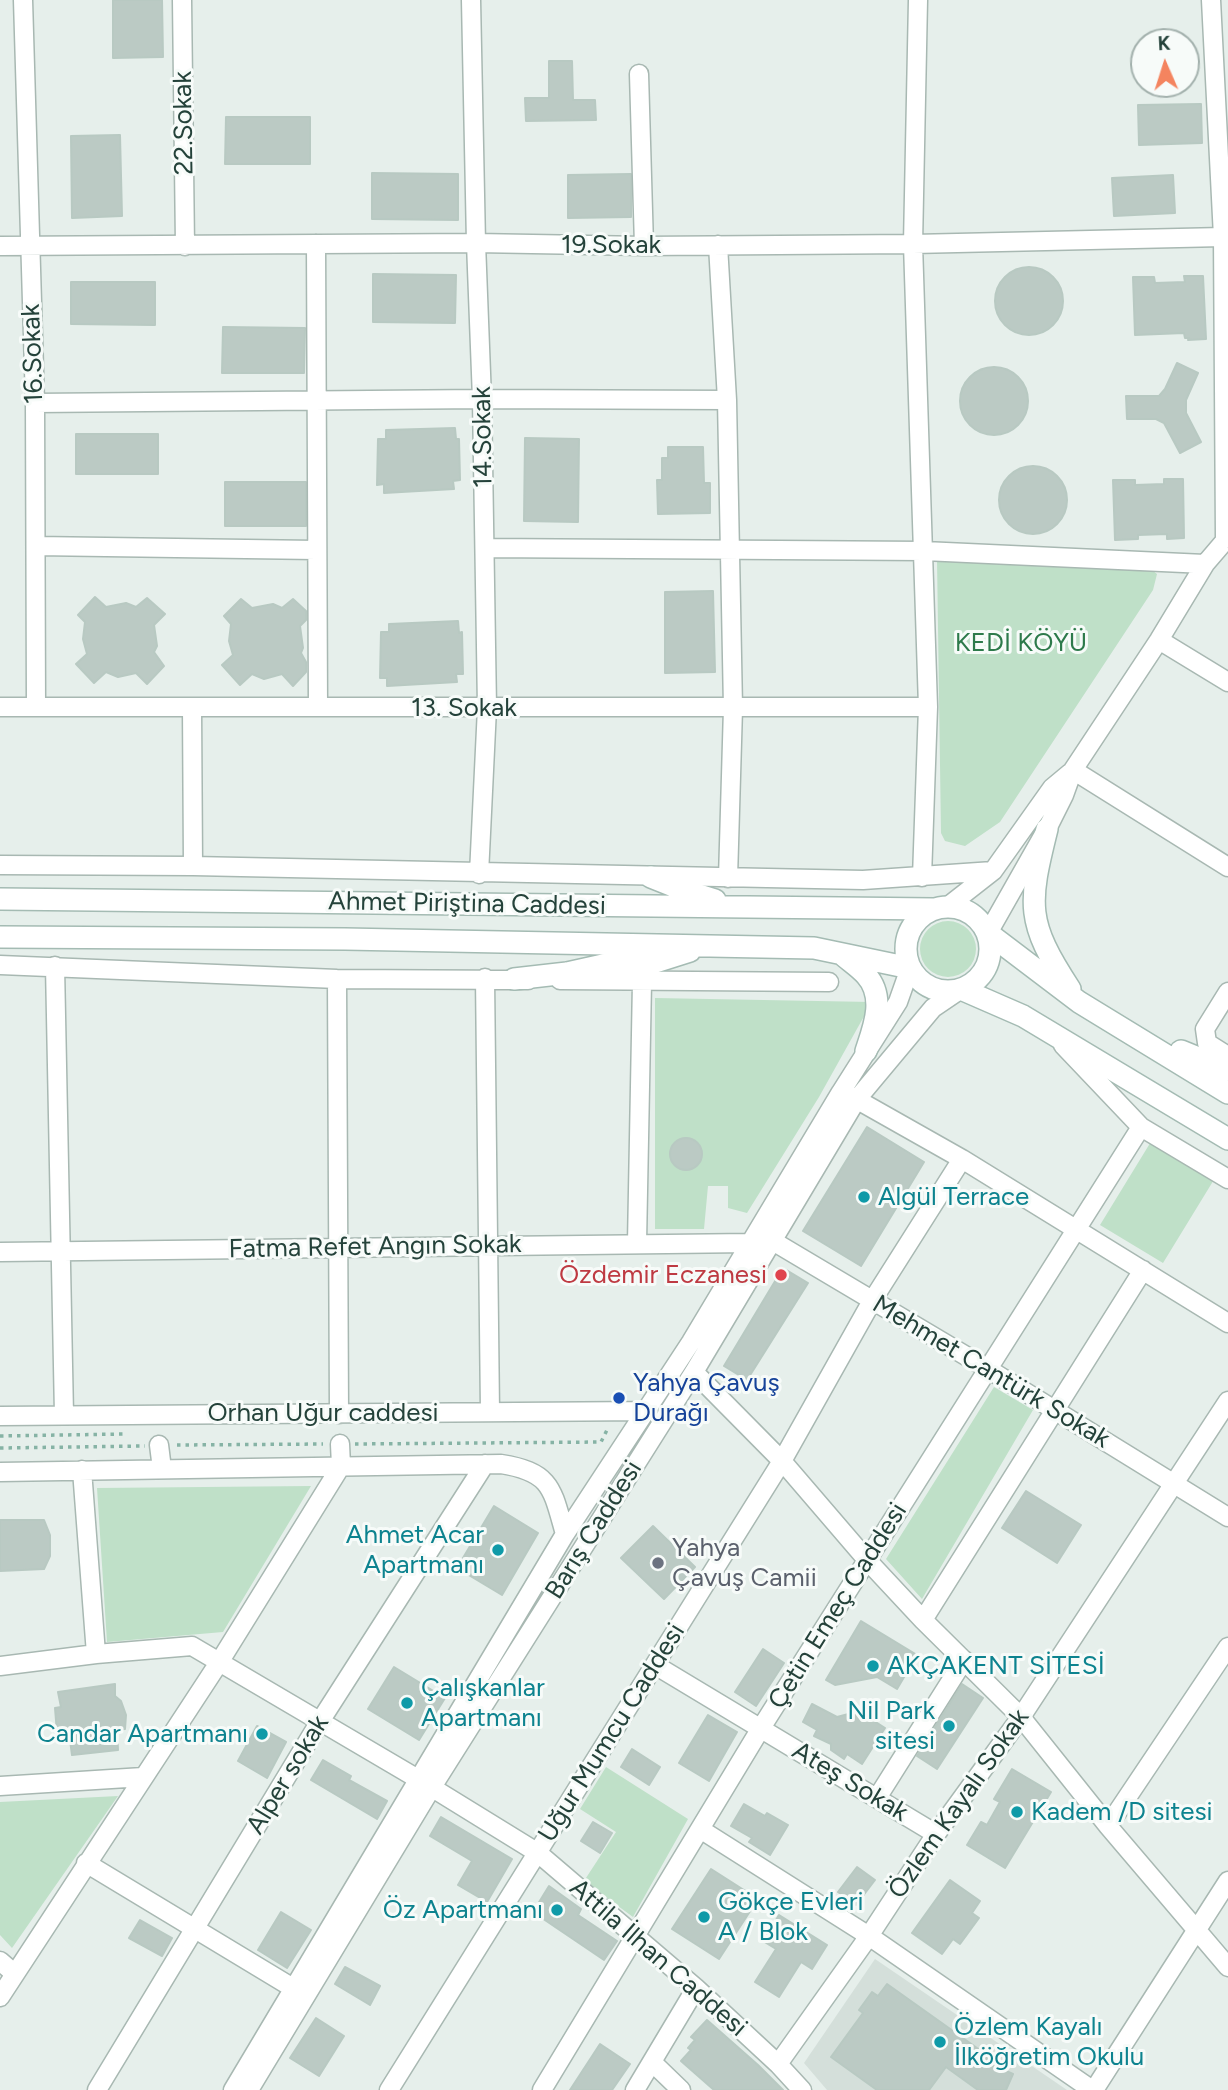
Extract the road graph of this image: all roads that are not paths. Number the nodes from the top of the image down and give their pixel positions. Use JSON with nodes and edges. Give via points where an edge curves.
{"nodes":[{"id":1,"x":23,"y":0,"type":"edge"},
{"id":2,"x":182,"y":0,"type":"edge"},
{"id":3,"x":471,"y":0,"type":"edge"},
{"id":4,"x":918,"y":0,"type":"edge"},
{"id":5,"x":1211,"y":0,"type":"edge"},
{"id":6,"x":639,"y":74,"type":"dead end"},
{"id":7,"x":1223,"y":237,"type":"junction"},
{"id":8,"x":476,"y":243,"type":"junction"},
{"id":9,"x":316,"y":244,"type":"junction"},
{"id":10,"x":913,"y":244,"type":"junction"},
{"id":11,"x":718,"y":245,"type":"junction"},
{"id":12,"x":0,"y":246,"type":"edge"},
{"id":13,"x":30,"y":246,"type":"junction"},
{"id":14,"x":185,"y":246,"type":"junction"},
{"id":15,"x":644,"y":246,"type":"junction"},
{"id":16,"x":482,"y":399,"type":"junction"},
{"id":17,"x":315,"y":400,"type":"junction"},
{"id":18,"x":727,"y":400,"type":"junction"},
{"id":19,"x":35,"y":403,"type":"junction"},
{"id":20,"x":1226,"y":538,"type":"edge"},
{"id":21,"x":36,"y":545,"type":"junction"},
{"id":22,"x":485,"y":548,"type":"junction"},
{"id":23,"x":730,"y":548,"type":"junction"},
{"id":24,"x":316,"y":550,"type":"junction"},
{"id":25,"x":924,"y":551,"type":"junction"},
{"id":26,"x":1205,"y":564,"type":"junction"},
{"id":27,"x":1159,"y":640,"type":"junction"},
{"id":28,"x":1228,"y":682,"type":"edge"},
{"id":29,"x":318,"y":706,"type":"junction"},
{"id":30,"x":0,"y":707,"type":"edge"},
{"id":31,"x":36,"y":707,"type":"junction"},
{"id":32,"x":192,"y":707,"type":"junction"},
{"id":33,"x":928,"y":707,"type":"junction"},
{"id":34,"x":487,"y":708,"type":"junction"},
{"id":35,"x":733,"y":708,"type":"junction"},
{"id":36,"x":1073,"y":770,"type":"junction"},
{"id":37,"x":1046,"y":829,"type":"junction"},
{"id":38,"x":0,"y":865,"type":"edge"},
{"id":39,"x":194,"y":866,"type":"junction"},
{"id":40,"x":1228,"y":867,"type":"edge"},
{"id":41,"x":993,"y":871,"type":"junction"},
{"id":42,"x":479,"y":874,"type":"junction"},
{"id":43,"x":651,"y":877,"type":"junction"},
{"id":44,"x":922,"y":877,"type":"junction"},
{"id":45,"x":728,"y":878,"type":"junction"},
{"id":46,"x":0,"y":899,"type":"edge"},
{"id":47,"x":741,"y":907,"type":"junction"},
{"id":48,"x":940,"y":908,"type":"junction"},
{"id":49,"x":988,"y":933,"type":"junction"},
{"id":50,"x":0,"y":937,"type":"edge"},
{"id":51,"x":708,"y":946,"type":"junction"},
{"id":52,"x":840,"y":953,"type":"junction"},
{"id":53,"x":0,"y":965,"type":"edge"},
{"id":54,"x":55,"y":966,"type":"junction"},
{"id":55,"x":910,"y":968,"type":"junction"},
{"id":56,"x":485,"y":978,"type":"junction"},
{"id":57,"x":337,"y":979,"type":"junction"},
{"id":58,"x":514,"y":979,"type":"junction"},
{"id":59,"x":642,"y":982,"type":"junction"},
{"id":60,"x":829,"y":982,"type":"dead end"},
{"id":61,"x":961,"y":989,"type":"junction"},
{"id":62,"x":1228,"y":992,"type":"edge"},
{"id":63,"x":1079,"y":1002,"type":"junction"},
{"id":64,"x":1051,"y":1033,"type":"junction"},
{"id":65,"x":1134,"y":1037,"type":"junction"},
{"id":66,"x":866,"y":1051,"type":"junction"},
{"id":67,"x":1228,"y":1056,"type":"edge"},
{"id":68,"x":1228,"y":1070,"type":"edge"},
{"id":69,"x":1228,"y":1093,"type":"edge"},
{"id":70,"x":849,"y":1095,"type":"junction"},
{"id":71,"x":1141,"y":1127,"type":"junction"},
{"id":72,"x":1228,"y":1139,"type":"edge"},
{"id":73,"x":962,"y":1159,"type":"junction"},
{"id":74,"x":1228,"y":1179,"type":"edge"},
{"id":75,"x":1077,"y":1229,"type":"junction"},
{"id":76,"x":771,"y":1240,"type":"junction"},
{"id":77,"x":637,"y":1243,"type":"junction"},
{"id":78,"x":750,"y":1243,"type":"junction"},
{"id":79,"x":490,"y":1246,"type":"junction"},
{"id":80,"x":340,"y":1247,"type":"junction"},
{"id":81,"x":62,"y":1251,"type":"junction"},
{"id":82,"x":0,"y":1252,"type":"edge"},
{"id":83,"x":1143,"y":1270,"type":"junction"},
{"id":84,"x":873,"y":1301,"type":"junction"},
{"id":85,"x":1228,"y":1323,"type":"edge"},
{"id":86,"x":988,"y":1369,"type":"junction"},
{"id":87,"x":694,"y":1372,"type":"junction"},
{"id":88,"x":1228,"y":1401,"type":"edge"},
{"id":89,"x":1055,"y":1410,"type":"junction"},
{"id":90,"x":646,"y":1411,"type":"junction"},
{"id":91,"x":491,"y":1412,"type":"junction"},
{"id":92,"x":339,"y":1414,"type":"junction"},
{"id":93,"x":64,"y":1415,"type":"junction"},
{"id":94,"x":0,"y":1416,"type":"edge"},
{"id":95,"x":340,"y":1444,"type":"road end"},
{"id":96,"x":159,"y":1445,"type":"road end"},
{"id":97,"x":782,"y":1461,"type":"junction"},
{"id":98,"x":485,"y":1464,"type":"junction"},
{"id":99,"x":341,"y":1466,"type":"junction"},
{"id":100,"x":162,"y":1469,"type":"junction"},
{"id":101,"x":82,"y":1470,"type":"junction"},
{"id":102,"x":0,"y":1472,"type":"edge"},
{"id":103,"x":1176,"y":1484,"type":"junction"},
{"id":104,"x":1228,"y":1517,"type":"edge"},
{"id":105,"x":565,"y":1534,"type":"junction"},
{"id":106,"x":867,"y":1560,"type":"junction"},
{"id":107,"x":923,"y":1620,"type":"junction"},
{"id":108,"x":1228,"y":1647,"type":"edge"},
{"id":109,"x":96,"y":1654,"type":"junction"},
{"id":110,"x":964,"y":1660,"type":"junction"},
{"id":111,"x":220,"y":1661,"type":"junction"},
{"id":112,"x":0,"y":1665,"type":"edge"},
{"id":113,"x":655,"y":1665,"type":"junction"},
{"id":114,"x":1021,"y":1717,"type":"junction"},
{"id":115,"x":319,"y":1723,"type":"junction"},
{"id":116,"x":761,"y":1728,"type":"junction"},
{"id":117,"x":143,"y":1777,"type":"junction"},
{"id":118,"x":425,"y":1783,"type":"junction"},
{"id":119,"x":0,"y":1786,"type":"edge"},
{"id":120,"x":877,"y":1798,"type":"junction"},
{"id":121,"x":1108,"y":1826,"type":"junction"},
{"id":122,"x":700,"y":1829,"type":"junction"},
{"id":123,"x":936,"y":1834,"type":"junction"},
{"id":124,"x":538,"y":1853,"type":"junction"},
{"id":125,"x":86,"y":1863,"type":"junction"},
{"id":126,"x":1228,"y":1881,"type":"edge"},
{"id":127,"x":194,"y":1928,"type":"junction"},
{"id":128,"x":1196,"y":1930,"type":"junction"},
{"id":129,"x":636,"y":1935,"type":"junction"},
{"id":130,"x":869,"y":1936,"type":"junction"},
{"id":131,"x":0,"y":1961,"type":"edge"},
{"id":132,"x":1228,"y":1967,"type":"edge"},
{"id":133,"x":15,"y":1975,"type":"junction"},
{"id":134,"x":293,"y":1988,"type":"junction"},
{"id":135,"x":696,"y":1988,"type":"junction"},
{"id":136,"x":0,"y":1997,"type":"edge"},
{"id":137,"x":652,"y":2062,"type":"junction"},
{"id":138,"x":778,"y":2064,"type":"junction"},
{"id":139,"x":97,"y":2090,"type":"edge"},
{"id":140,"x":233,"y":2090,"type":"edge"},
{"id":141,"x":249,"y":2090,"type":"edge"},
{"id":142,"x":390,"y":2090,"type":"edge"},
{"id":143,"x":542,"y":2090,"type":"edge"},
{"id":144,"x":635,"y":2090,"type":"edge"},
{"id":145,"x":681,"y":2090,"type":"edge"},
{"id":146,"x":802,"y":2090,"type":"edge"},
{"id":147,"x":1093,"y":2090,"type":"edge"}],
"edges":[{"from":1,"to":13,"type":"street","name":"16.Sokak"},
{"from":2,"to":14,"type":"street","name":"22.Sokak"},
{"from":3,"to":8,"type":"street","name":"14.Sokak"},
{"from":4,"to":10,"type":"street"},
{"from":5,"to":7,"type":"street"},
{"from":6,"to":15,"type":"street"},
{"from":7,"to":10,"type":"street","name":"19.Sokak"},
{"from":7,"to":20,"type":"street"},
{"from":8,"to":9,"type":"street","name":"19.Sokak"},
{"from":8,"to":15,"type":"street","name":"19.Sokak"},
{"from":8,"to":16,"type":"street","name":"14.Sokak"},
{"from":9,"to":14,"type":"street","name":"19.Sokak"},
{"from":9,"to":17,"type":"street"},
{"from":10,"to":11,"type":"street","name":"19.Sokak"},
{"from":10,"to":25,"type":"street"},
{"from":11,"to":15,"type":"street","name":"19.Sokak"},
{"from":11,"to":18,"type":"street"},
{"from":12,"to":13,"type":"street","name":"19.Sokak"},
{"from":13,"to":14,"type":"street","name":"19.Sokak"},
{"from":13,"to":19,"type":"street","name":"16.Sokak"},
{"from":16,"to":17,"type":"street"},
{"from":16,"to":18,"type":"street"},
{"from":16,"to":22,"type":"street","name":"14.Sokak"},
{"from":17,"to":19,"type":"street"},
{"from":17,"to":24,"type":"street"},
{"from":18,"to":23,"type":"street"},
{"from":19,"to":21,"type":"street","name":"16.Sokak"},
{"from":20,"to":26,"type":"street"},
{"from":21,"to":24,"type":"street"},
{"from":21,"to":31,"type":"street","name":"16.Sokak"},
{"from":22,"to":23,"type":"street"},
{"from":22,"to":34,"type":"street","name":"14.Sokak"},
{"from":23,"to":25,"type":"street"},
{"from":23,"to":35,"type":"street"},
{"from":24,"to":29,"type":"street"},
{"from":25,"to":26,"type":"street"},
{"from":25,"to":33,"type":"street"},
{"from":26,"to":27,"type":"street"},
{"from":27,"to":28,"type":"street"},
{"from":27,"to":36,"type":"street"},
{"from":29,"to":32,"type":"street","name":"13. Sokak"},
{"from":29,"to":34,"type":"street","name":"13. Sokak"},
{"from":30,"to":31,"type":"street","name":"13. Sokak"},
{"from":31,"to":32,"type":"street","name":"13. Sokak"},
{"from":32,"to":39,"type":"street"},
{"from":33,"to":35,"type":"street","name":"13. Sokak"},
{"from":33,"to":44,"type":"street"},
{"from":34,"to":35,"type":"street","name":"13. Sokak"},
{"from":34,"to":42,"type":"street","name":"14.Sokak"},
{"from":35,"to":45,"type":"street"},
{"from":36,"to":37,"type":"street"},
{"from":36,"to":40,"type":"street"},
{"from":36,"to":41,"type":"street","via":[[1052,788]]},
{"from":37,"to":49,"type":"street"},
{"from":37,"to":63,"type":"street","via":[[1035,878],[1037,930]]},
{"from":38,"to":39,"type":"street"},
{"from":39,"to":42,"type":"street"},
{"from":41,"to":44,"type":"street"},
{"from":41,"to":48,"type":"street"},
{"from":42,"to":43,"type":"street"},
{"from":43,"to":45,"type":"street"},
{"from":43,"to":47,"type":"street"},
{"from":44,"to":45,"type":"street"},
{"from":46,"to":47,"type":"street","name":"Ahmet Piriştina Caddesi"},
{"from":47,"to":48,"type":"street","name":"Ahmet Piriştina Caddesi"},
{"from":48,"to":49,"type":"street","via":[[972,913]]},
{"from":48,"to":55,"type":"street","via":[[923,915],[908,936]]},
{"from":49,"to":61,"type":"street","via":[[991,947],[983,973]]},
{"from":49,"to":63,"type":"street"},
{"from":50,"to":51,"type":"street","name":"Ahmet Piriştina Caddesi"},
{"from":51,"to":52,"type":"street","name":"Ahmet Piriştina Caddesi","via":[[814,948]]},
{"from":51,"to":58,"type":"street","via":[[649,964],[603,965]]},
{"from":52,"to":55,"type":"street","name":"Ahmet Piriştina Caddesi"},
{"from":52,"to":66,"type":"street","via":[[868,976],[877,998],[877,1017]]},
{"from":53,"to":54,"type":"street"},
{"from":54,"to":57,"type":"street"},
{"from":54,"to":81,"type":"street"},
{"from":55,"to":61,"type":"street","via":[[935,988]]},
{"from":55,"to":66,"type":"street","name":"Barış Caddesi","via":[[898,1002]]},
{"from":56,"to":57,"type":"street"},
{"from":56,"to":58,"type":"street"},
{"from":56,"to":79,"type":"street"},
{"from":57,"to":80,"type":"street"},
{"from":58,"to":59,"type":"street"},
{"from":59,"to":60,"type":"street"},
{"from":59,"to":77,"type":"street"},
{"from":61,"to":64,"type":"street"},
{"from":61,"to":70,"type":"street","name":"Barış Caddesi","via":[[933,1008]]},
{"from":62,"to":67,"type":"street","via":[[1205,1028],[1207,1043]]},
{"from":63,"to":65,"type":"street"},
{"from":64,"to":71,"type":"street"},
{"from":64,"to":72,"type":"street"},
{"from":65,"to":68,"type":"street","via":[[1161,1040]]},
{"from":65,"to":69,"type":"street"},
{"from":66,"to":70,"type":"street","name":"Barış Caddesi"},
{"from":70,"to":73,"type":"street"},
{"from":70,"to":76,"type":"street","name":"Barış Caddesi"},
{"from":70,"to":78,"type":"street","name":"Barış Caddesi"},
{"from":71,"to":74,"type":"street"},
{"from":71,"to":75,"type":"street","name":"Çetin Emeç Caddesi"},
{"from":73,"to":75,"type":"street"},
{"from":73,"to":84,"type":"street","name":"Uğur Mumcu Caddesi"},
{"from":75,"to":83,"type":"street"},
{"from":75,"to":86,"type":"street","name":"Çetin Emeç Caddesi"},
{"from":76,"to":78,"type":"street"},
{"from":76,"to":84,"type":"street","name":"Mehmet Cantürk Sokak"},
{"from":76,"to":87,"type":"street","name":"Barış Caddesi"},
{"from":77,"to":78,"type":"street","name":"Fatma Refet Angın Sokak"},
{"from":77,"to":79,"type":"street","name":"Fatma Refet Angın Sokak"},
{"from":78,"to":90,"type":"street","name":"Barış Caddesi"},
{"from":79,"to":80,"type":"street","name":"Fatma Refet Angın Sokak"},
{"from":79,"to":91,"type":"street"},
{"from":80,"to":81,"type":"street","name":"Fatma Refet Angın Sokak"},
{"from":80,"to":92,"type":"street"},
{"from":81,"to":82,"type":"street","name":"Fatma Refet Angın Sokak"},
{"from":81,"to":93,"type":"street"},
{"from":83,"to":85,"type":"street"},
{"from":83,"to":89,"type":"street"},
{"from":84,"to":86,"type":"street","name":"Mehmet Cantürk Sokak"},
{"from":84,"to":97,"type":"street","name":"Uğur Mumcu Caddesi"},
{"from":86,"to":89,"type":"street","name":"Mehmet Cantürk Sokak"},
{"from":86,"to":106,"type":"street","name":"Çetin Emeç Caddesi"},
{"from":87,"to":97,"type":"street"},
{"from":87,"to":118,"type":"street","name":"Barış Caddesi"},
{"from":88,"to":103,"type":"street","name":"Özlem Kayalı Sokak"},
{"from":89,"to":103,"type":"street","name":"Mehmet Cantürk Sokak"},
{"from":89,"to":107,"type":"street"},
{"from":90,"to":91,"type":"street","name":"Orhan Uğur caddesi"},
{"from":90,"to":105,"type":"street","name":"Barış Caddesi"},
{"from":91,"to":92,"type":"street","name":"Orhan Uğur caddesi"},
{"from":92,"to":93,"type":"street","name":"Orhan Uğur caddesi"},
{"from":93,"to":94,"type":"street","name":"Orhan Uğur caddesi"},
{"from":95,"to":99,"type":"street"},
{"from":96,"to":100,"type":"street"},
{"from":97,"to":106,"type":"street"},
{"from":97,"to":113,"type":"street","name":"Uğur Mumcu Caddesi"},
{"from":98,"to":99,"type":"street"},
{"from":98,"to":105,"type":"street","via":[[526,1468],[546,1480]]},
{"from":98,"to":115,"type":"street","name":"Alper sokak"},
{"from":99,"to":100,"type":"street"},
{"from":99,"to":111,"type":"street"},
{"from":100,"to":101,"type":"street"},
{"from":101,"to":102,"type":"street"},
{"from":101,"to":109,"type":"street"},
{"from":103,"to":104,"type":"street","name":"Mehmet Cantürk Sokak"},
{"from":103,"to":114,"type":"street","name":"Özlem Kayalı Sokak"},
{"from":105,"to":118,"type":"street","name":"Barış Caddesi"},
{"from":106,"to":107,"type":"street"},
{"from":106,"to":116,"type":"street","name":"Çetin Emeç Caddesi"},
{"from":107,"to":110,"type":"street"},
{"from":108,"to":121,"type":"street"},
{"from":109,"to":111,"type":"street","name":"Attila İlhan Caddesi","via":[[192,1646]]},
{"from":109,"to":112,"type":"street","name":"Attila İlhan Caddesi"},
{"from":110,"to":114,"type":"street"},
{"from":110,"to":120,"type":"street"},
{"from":111,"to":115,"type":"street","name":"Attila İlhan Caddesi"},
{"from":111,"to":117,"type":"street"},
{"from":113,"to":116,"type":"street","name":"Ateş Sokak"},
{"from":113,"to":124,"type":"street","name":"Uğur Mumcu Caddesi"},
{"from":114,"to":121,"type":"street"},
{"from":114,"to":123,"type":"street","name":"Özlem Kayalı Sokak"},
{"from":115,"to":118,"type":"street","name":"Attila İlhan Caddesi"},
{"from":115,"to":127,"type":"street","name":"Alper sokak"},
{"from":116,"to":120,"type":"street","name":"Ateş Sokak"},
{"from":116,"to":122,"type":"street","name":"Çetin Emeç Caddesi"},
{"from":117,"to":119,"type":"street"},
{"from":117,"to":125,"type":"street"},
{"from":118,"to":124,"type":"street","name":"Attila İlhan Caddesi"},
{"from":118,"to":134,"type":"street","name":"Barış Caddesi"},
{"from":118,"to":141,"type":"street","name":"Barış Caddesi"},
{"from":120,"to":123,"type":"street","name":"Ateş Sokak"},
{"from":121,"to":128,"type":"street"},
{"from":122,"to":129,"type":"street","name":"Çetin Emeç Caddesi"},
{"from":122,"to":130,"type":"street"},
{"from":123,"to":130,"type":"street","name":"Özlem Kayalı Sokak"},
{"from":124,"to":129,"type":"street","name":"Attila İlhan Caddesi"},
{"from":124,"to":142,"type":"street","name":"Uğur Mumcu Caddesi"},
{"from":125,"to":127,"type":"street"},
{"from":125,"to":133,"type":"street"},
{"from":126,"to":128,"type":"street"},
{"from":127,"to":134,"type":"street"},
{"from":127,"to":139,"type":"street","name":"Alper sokak"},
{"from":128,"to":132,"type":"street"},
{"from":128,"to":147,"type":"street"},
{"from":129,"to":135,"type":"street","name":"Attila İlhan Caddesi"},
{"from":129,"to":143,"type":"street","name":"Çetin Emeç Caddesi"},
{"from":130,"to":138,"type":"street","name":"Özlem Kayalı Sokak"},
{"from":130,"to":147,"type":"street"},
{"from":131,"to":133,"type":"street"},
{"from":133,"to":136,"type":"street"},
{"from":134,"to":140,"type":"street","name":"Barış Caddesi"},
{"from":135,"to":137,"type":"street"},
{"from":135,"to":138,"type":"street","name":"Attila İlhan Caddesi"},
{"from":137,"to":144,"type":"street"},
{"from":137,"to":145,"type":"street"},
{"from":138,"to":146,"type":"street","name":"Attila İlhan Caddesi"}]}
